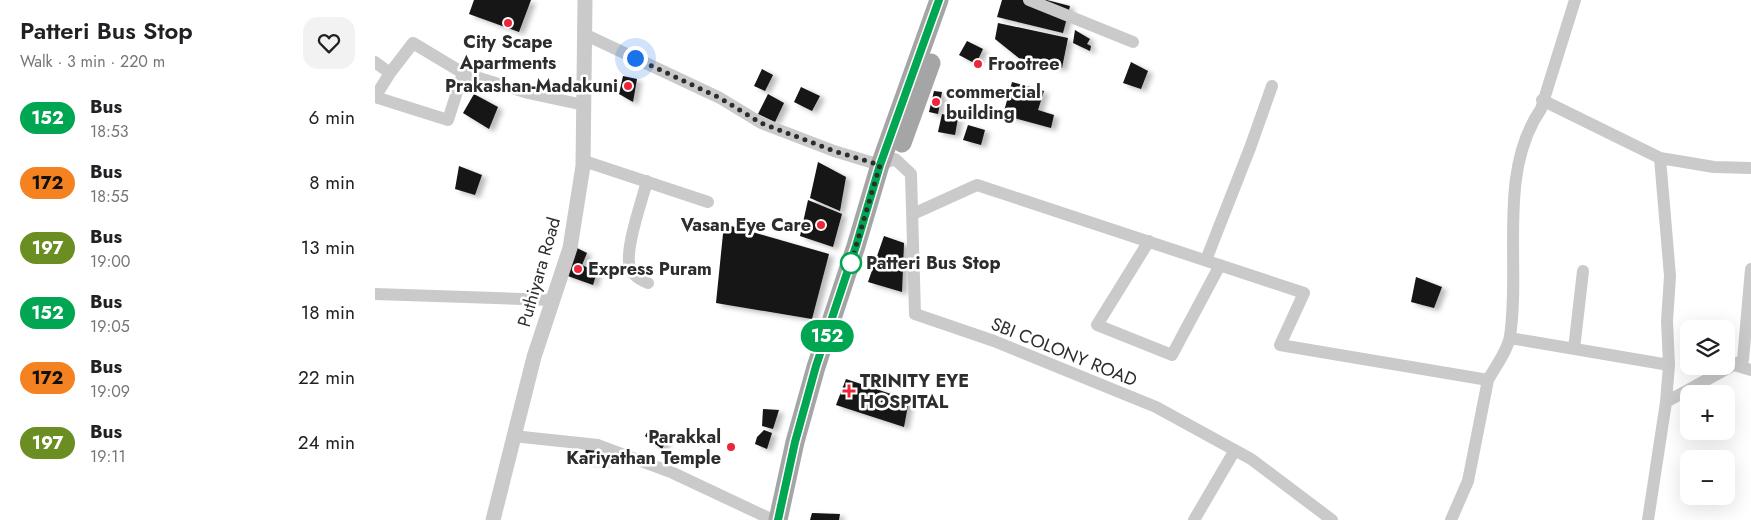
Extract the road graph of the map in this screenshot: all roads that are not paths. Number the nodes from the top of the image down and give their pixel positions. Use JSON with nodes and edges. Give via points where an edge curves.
{"nodes":[{"id":1,"x":585,"y":0,"type":"edge"},
{"id":2,"x":939,"y":0,"type":"edge"},
{"id":3,"x":952,"y":0,"type":"edge"},
{"id":4,"x":1029,"y":0,"type":"edge"},
{"id":5,"x":1575,"y":0,"type":"edge"},
{"id":6,"x":584,"y":34,"type":"junction"},
{"id":7,"x":1133,"y":42,"type":"dead end"},
{"id":8,"x":375,"y":62,"type":"edge"},
{"id":9,"x":389,"y":72,"type":"junction"},
{"id":10,"x":463,"y":73,"type":"junction"},
{"id":11,"x":1272,"y":86,"type":"dead end"},
{"id":12,"x":375,"y":97,"type":"edge"},
{"id":13,"x":1542,"y":100,"type":"junction"},
{"id":14,"x":584,"y":105,"type":"junction"},
{"id":15,"x":1660,"y":158,"type":"junction"},
{"id":16,"x":583,"y":161,"type":"junction"},
{"id":17,"x":887,"y":162,"type":"junction"},
{"id":18,"x":1751,"y":168,"type":"edge"},
{"id":19,"x":647,"y":181,"type":"junction"},
{"id":20,"x":708,"y":202,"type":"dead end"},
{"id":21,"x":913,"y":214,"type":"junction"},
{"id":22,"x":1149,"y":241,"type":"junction"},
{"id":23,"x":1206,"y":260,"type":"junction"},
{"id":24,"x":1220,"y":265,"type":"junction"},
{"id":25,"x":1751,"y":269,"type":"edge"},
{"id":26,"x":1583,"y":271,"type":"dead end"},
{"id":27,"x":648,"y":283,"type":"dead end"},
{"id":28,"x":375,"y":294,"type":"edge"},
{"id":29,"x":553,"y":300,"type":"junction"},
{"id":30,"x":1510,"y":338,"type":"junction"},
{"id":31,"x":1573,"y":348,"type":"junction"},
{"id":32,"x":1735,"y":364,"type":"edge"},
{"id":33,"x":1669,"y":365,"type":"junction"},
{"id":34,"x":1735,"y":365,"type":"edge"},
{"id":35,"x":1751,"y":370,"type":"edge"},
{"id":36,"x":1716,"y":375,"type":"edge"},
{"id":37,"x":1488,"y":380,"type":"junction"},
{"id":38,"x":1666,"y":402,"type":"junction"},
{"id":39,"x":513,"y":436,"type":"junction"},
{"id":40,"x":1235,"y":450,"type":"junction"},
{"id":41,"x":493,"y":520,"type":"edge"},
{"id":42,"x":773,"y":520,"type":"edge"},
{"id":43,"x":778,"y":520,"type":"edge"},
{"id":44,"x":791,"y":520,"type":"edge"},
{"id":45,"x":1194,"y":520,"type":"edge"},
{"id":46,"x":1332,"y":520,"type":"edge"},
{"id":47,"x":1451,"y":520,"type":"edge"},
{"id":48,"x":1648,"y":520,"type":"edge"}],
"edges":[{"from":1,"to":6,"type":"street","name":"Puthiyara Road"},
{"from":2,"to":17,"type":"main road"},
{"from":3,"to":17,"type":"main road"},
{"from":4,"to":7,"type":"street"},
{"from":5,"to":13,"type":"street"},
{"from":6,"to":14,"type":"street","name":"Puthiyara Road"},
{"from":6,"to":17,"type":"street","via":[[720,98],[761,123],[834,151]]},
{"from":8,"to":9,"type":"street"},
{"from":9,"to":10,"type":"street","via":[[413,43]]},
{"from":9,"to":12,"type":"street"},
{"from":10,"to":12,"type":"street","via":[[448,120]]},
{"from":10,"to":14,"type":"street","via":[[528,93]]},
{"from":11,"to":23,"type":"street"},
{"from":13,"to":15,"type":"street"},
{"from":13,"to":30,"type":"street","via":[[1517,167]]},
{"from":14,"to":16,"type":"street","name":"Puthiyara Road"},
{"from":15,"to":18,"type":"street","via":[[1714,168]]},
{"from":15,"to":33,"type":"street","via":[[1670,276]]},
{"from":16,"to":19,"type":"street"},
{"from":16,"to":29,"type":"street","name":"Puthiyara Road","via":[[570,248]]},
{"from":17,"to":21,"type":"street","name":"SBI COLONY ROAD","via":[[911,174]]},
{"from":17,"to":43,"type":"main road","via":[[804,409]]},
{"from":17,"to":44,"type":"main road","via":[[816,412]]},
{"from":19,"to":20,"type":"street"},
{"from":19,"to":27,"type":"street","via":[[629,257],[630,269]]},
{"from":21,"to":22,"type":"street","via":[[977,185]]},
{"from":21,"to":40,"type":"street","name":"SBI COLONY ROAD","via":[[915,314],[994,341],[1156,407]]},
{"from":22,"to":23,"type":"street"},
{"from":22,"to":24,"type":"street","via":[[1097,324],[1172,355]]},
{"from":23,"to":24,"type":"street"},
{"from":24,"to":37,"type":"street","via":[[1304,293],[1280,345]]},
{"from":25,"to":32,"type":"street","via":[[1743,360]]},
{"from":26,"to":31,"type":"street"},
{"from":28,"to":29,"type":"street"},
{"from":29,"to":39,"type":"street","name":"Puthiyara Road"},
{"from":30,"to":31,"type":"street"},
{"from":30,"to":37,"type":"street"},
{"from":31,"to":33,"type":"street"},
{"from":33,"to":38,"type":"street"},
{"from":34,"to":35,"type":"street"},
{"from":36,"to":38,"type":"street"},
{"from":37,"to":47,"type":"street","via":[[1468,481]]},
{"from":38,"to":48,"type":"street"},
{"from":39,"to":41,"type":"street","name":"Puthiyara Road"},
{"from":39,"to":42,"type":"street","via":[[598,445],[673,473]]},
{"from":40,"to":45,"type":"street"},
{"from":40,"to":46,"type":"street","name":"SBI COLONY ROAD","via":[[1290,486]]}]}
